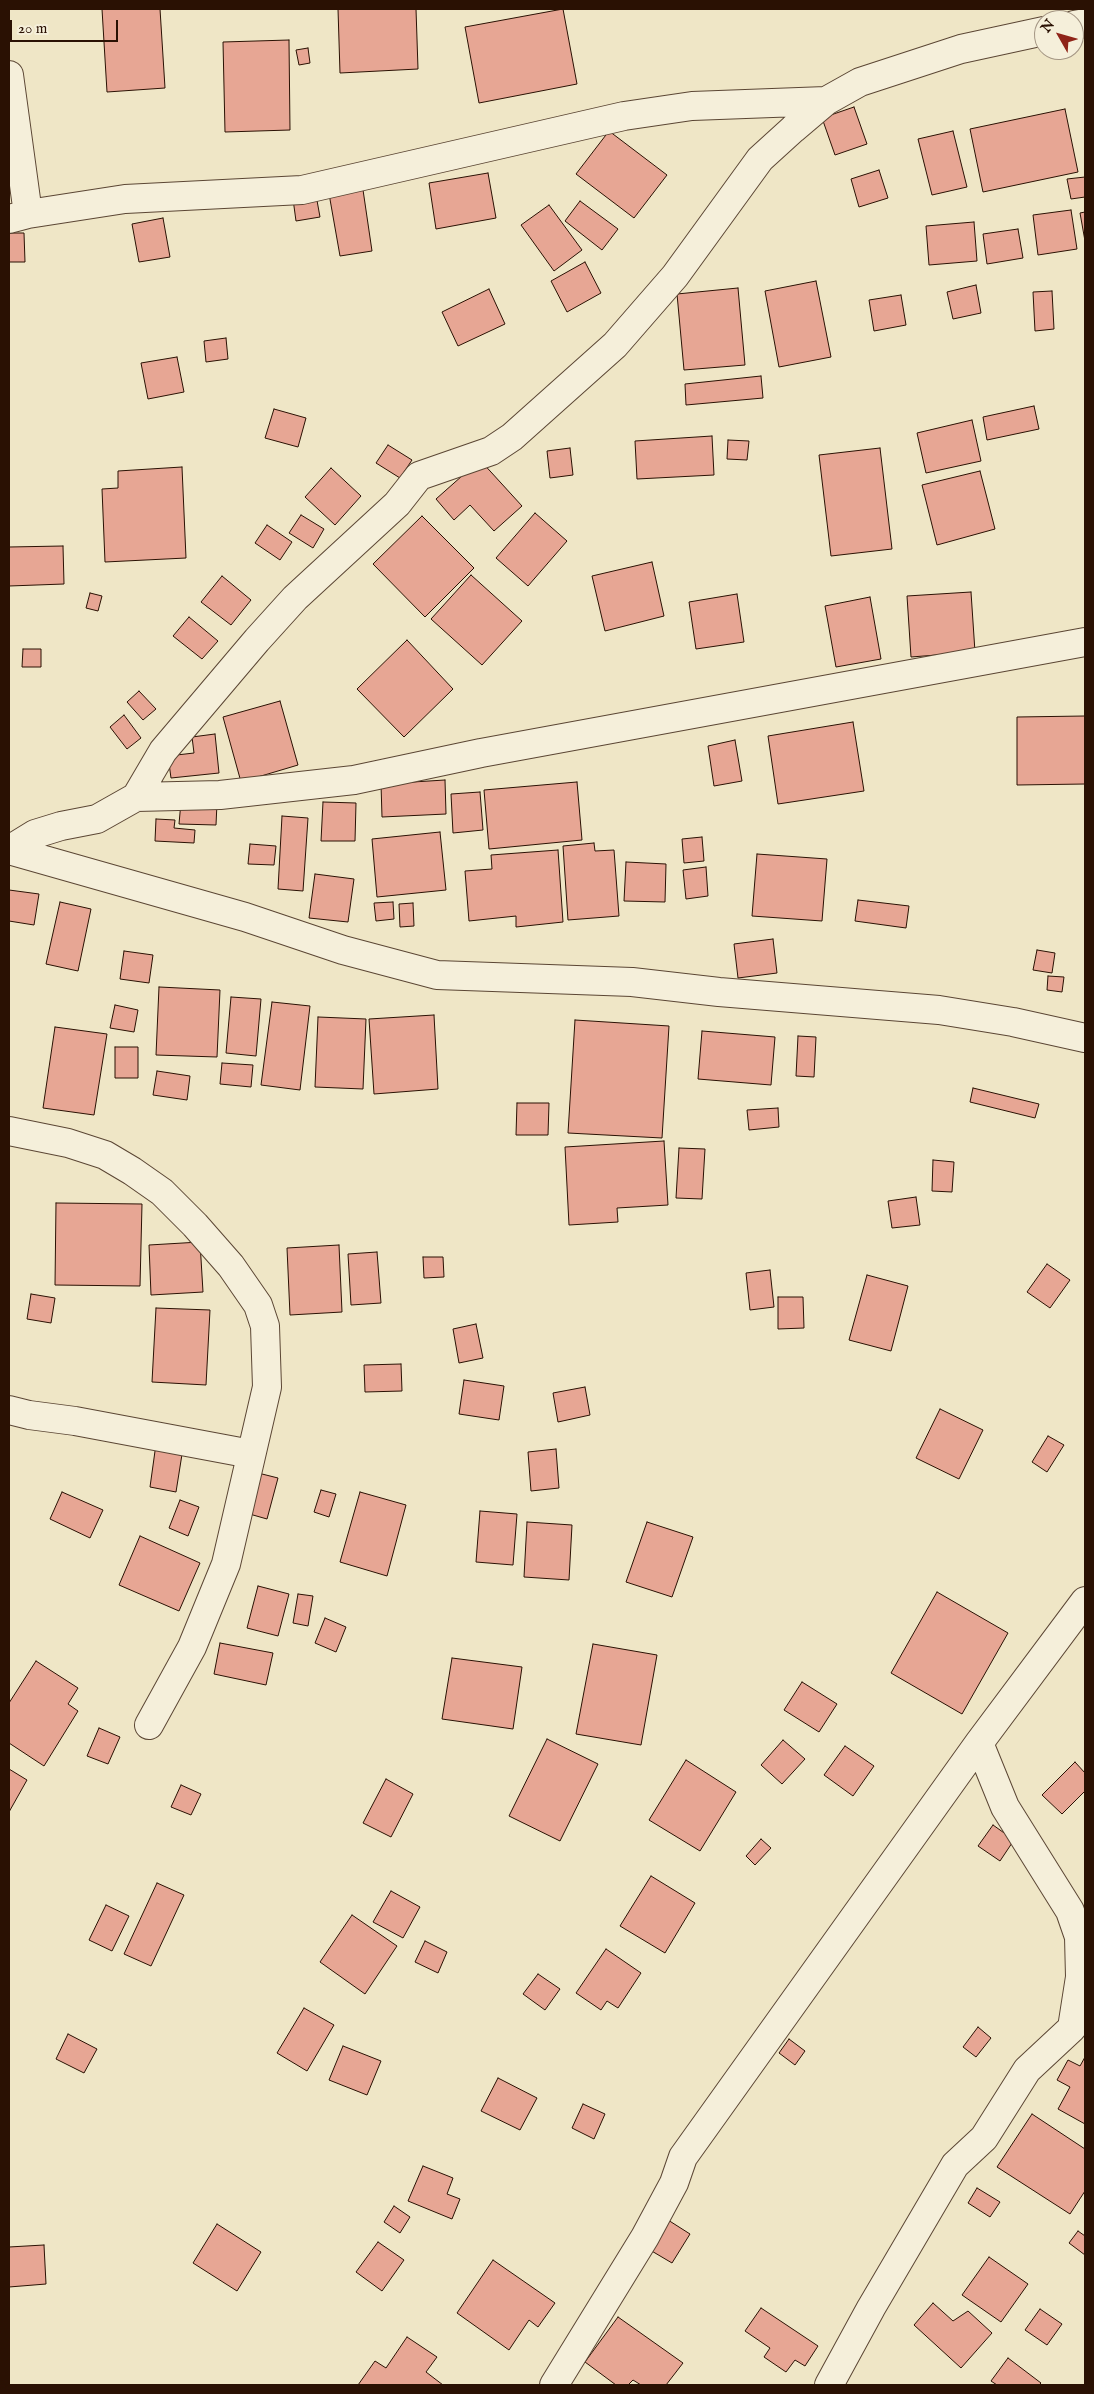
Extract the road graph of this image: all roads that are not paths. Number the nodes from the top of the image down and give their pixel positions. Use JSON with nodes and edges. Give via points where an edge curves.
{"nodes":[{"id":1,"x":1034,"y":33,"type":"edge"},
{"id":2,"x":9,"y":75,"type":"edge"},
{"id":3,"x":826,"y":101,"type":"junction"},
{"id":4,"x":18,"y":216,"type":"edge"},
{"id":5,"x":1085,"y":642,"type":"edge"},
{"id":6,"x":136,"y":797,"type":"junction"},
{"id":7,"x":9,"y":850,"type":"edge"},
{"id":8,"x":1085,"y":1038,"type":"edge"},
{"id":9,"x":9,"y":1131,"type":"edge"},
{"id":10,"x":9,"y":1410,"type":"edge"},
{"id":11,"x":251,"y":1454,"type":"junction"},
{"id":12,"x":1085,"y":1601,"type":"edge"},
{"id":13,"x":149,"y":1725,"type":"dead end"},
{"id":14,"x":979,"y":1743,"type":"junction"},
{"id":15,"x":554,"y":2385,"type":"edge"},
{"id":16,"x":829,"y":2385,"type":"edge"}],
"edges":[{"from":1,"to":3,"type":"street","via":[[961,49],[860,82]]},
{"from":2,"to":4,"type":"street"},
{"from":3,"to":4,"type":"street","via":[[692,106],[624,116],[302,190],[125,199]]},
{"from":3,"to":6,"type":"street","via":[[760,159],[675,276],[615,345],[512,437],[491,451],[419,476],[384,517],[295,598],[163,751]]},
{"from":5,"to":6,"type":"street","via":[[481,753],[354,780],[220,795]]},
{"from":6,"to":7,"type":"street","via":[[98,819],[35,834]]},
{"from":7,"to":8,"type":"street","via":[[437,975],[632,982],[939,1010]]},
{"from":9,"to":11,"type":"street","via":[[96,1152],[132,1171],[162,1192],[231,1266],[258,1305],[265,1326],[267,1387]]},
{"from":10,"to":11,"type":"street"},
{"from":11,"to":13,"type":"street","via":[[226,1564],[192,1647]]},
{"from":12,"to":14,"type":"street"},
{"from":14,"to":15,"type":"street","via":[[683,2157],[674,2183],[645,2237]]},
{"from":14,"to":16,"type":"street","via":[[1004,1808],[1070,1911],[1079,1937],[1080,1977],[1072,2028],[1027,2070],[984,2138],[955,2165]]}]}
